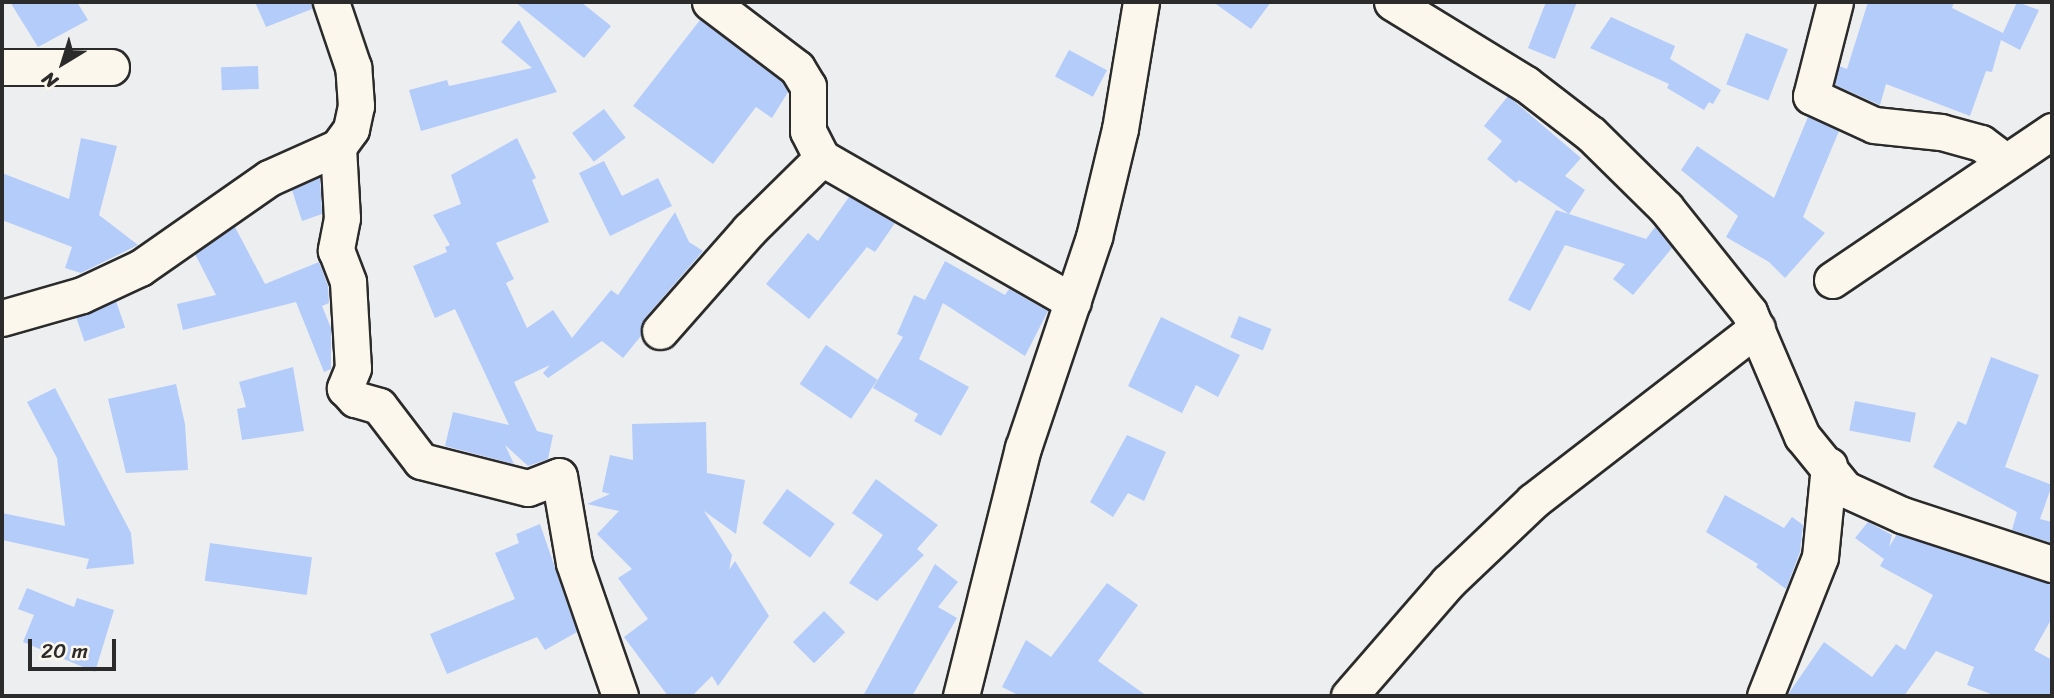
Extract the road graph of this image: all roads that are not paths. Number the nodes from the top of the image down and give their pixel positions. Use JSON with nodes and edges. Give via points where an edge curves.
{"nodes":[{"id":1,"x":331,"y":2,"type":"edge"},
{"id":2,"x":710,"y":2,"type":"edge"},
{"id":3,"x":1141,"y":2,"type":"edge"},
{"id":4,"x":1392,"y":2,"type":"edge"},
{"id":5,"x":1835,"y":2,"type":"edge"},
{"id":6,"x":2,"y":67,"type":"edge"},
{"id":7,"x":111,"y":67,"type":"dead end"},
{"id":8,"x":2052,"y":131,"type":"edge"},
{"id":9,"x":338,"y":147,"type":"junction"},
{"id":10,"x":822,"y":158,"type":"junction"},
{"id":11,"x":2006,"y":162,"type":"junction"},
{"id":12,"x":1832,"y":280,"type":"dead end"},
{"id":13,"x":1073,"y":302,"type":"junction"},
{"id":14,"x":2,"y":318,"type":"edge"},
{"id":15,"x":1757,"y":328,"type":"junction"},
{"id":16,"x":660,"y":331,"type":"dead end"},
{"id":17,"x":1829,"y":465,"type":"junction"},
{"id":18,"x":2052,"y":564,"type":"edge"},
{"id":19,"x":620,"y":696,"type":"edge"},
{"id":20,"x":961,"y":696,"type":"edge"},
{"id":21,"x":1349,"y":696,"type":"edge"},
{"id":22,"x":1765,"y":696,"type":"edge"}],
"edges":[{"from":1,"to":9,"type":"street","via":[[353,67],[356,106],[351,129]]},
{"from":2,"to":10,"type":"street","via":[[797,68],[808,86],[808,131]]},
{"from":3,"to":13,"type":"street","via":[[1120,129]]},
{"from":4,"to":15,"type":"street","via":[[1526,84],[1591,134],[1666,208]]},
{"from":5,"to":11,"type":"street","via":[[1811,96],[1874,125],[1941,132],[1981,143]]},
{"from":6,"to":7,"type":"street"},
{"from":8,"to":11,"type":"street"},
{"from":9,"to":14,"type":"street","via":[[269,178],[140,268],[82,295]]},
{"from":9,"to":19,"type":"street","via":[[342,218],[336,250],[348,282],[353,368],[345,388],[355,399],[379,406],[421,461],[528,488],[559,476],[574,564]]},
{"from":10,"to":13,"type":"street"},
{"from":10,"to":16,"type":"street","via":[[749,230]]},
{"from":11,"to":12,"type":"street"},
{"from":13,"to":20,"type":"street","via":[[1023,448]]},
{"from":15,"to":17,"type":"street","via":[[1802,436]]},
{"from":15,"to":21,"type":"street","via":[[1533,501],[1448,582]]},
{"from":17,"to":18,"type":"street","via":[[1845,489],[1902,515]]},
{"from":17,"to":22,"type":"street","via":[[1820,557]]}]}
